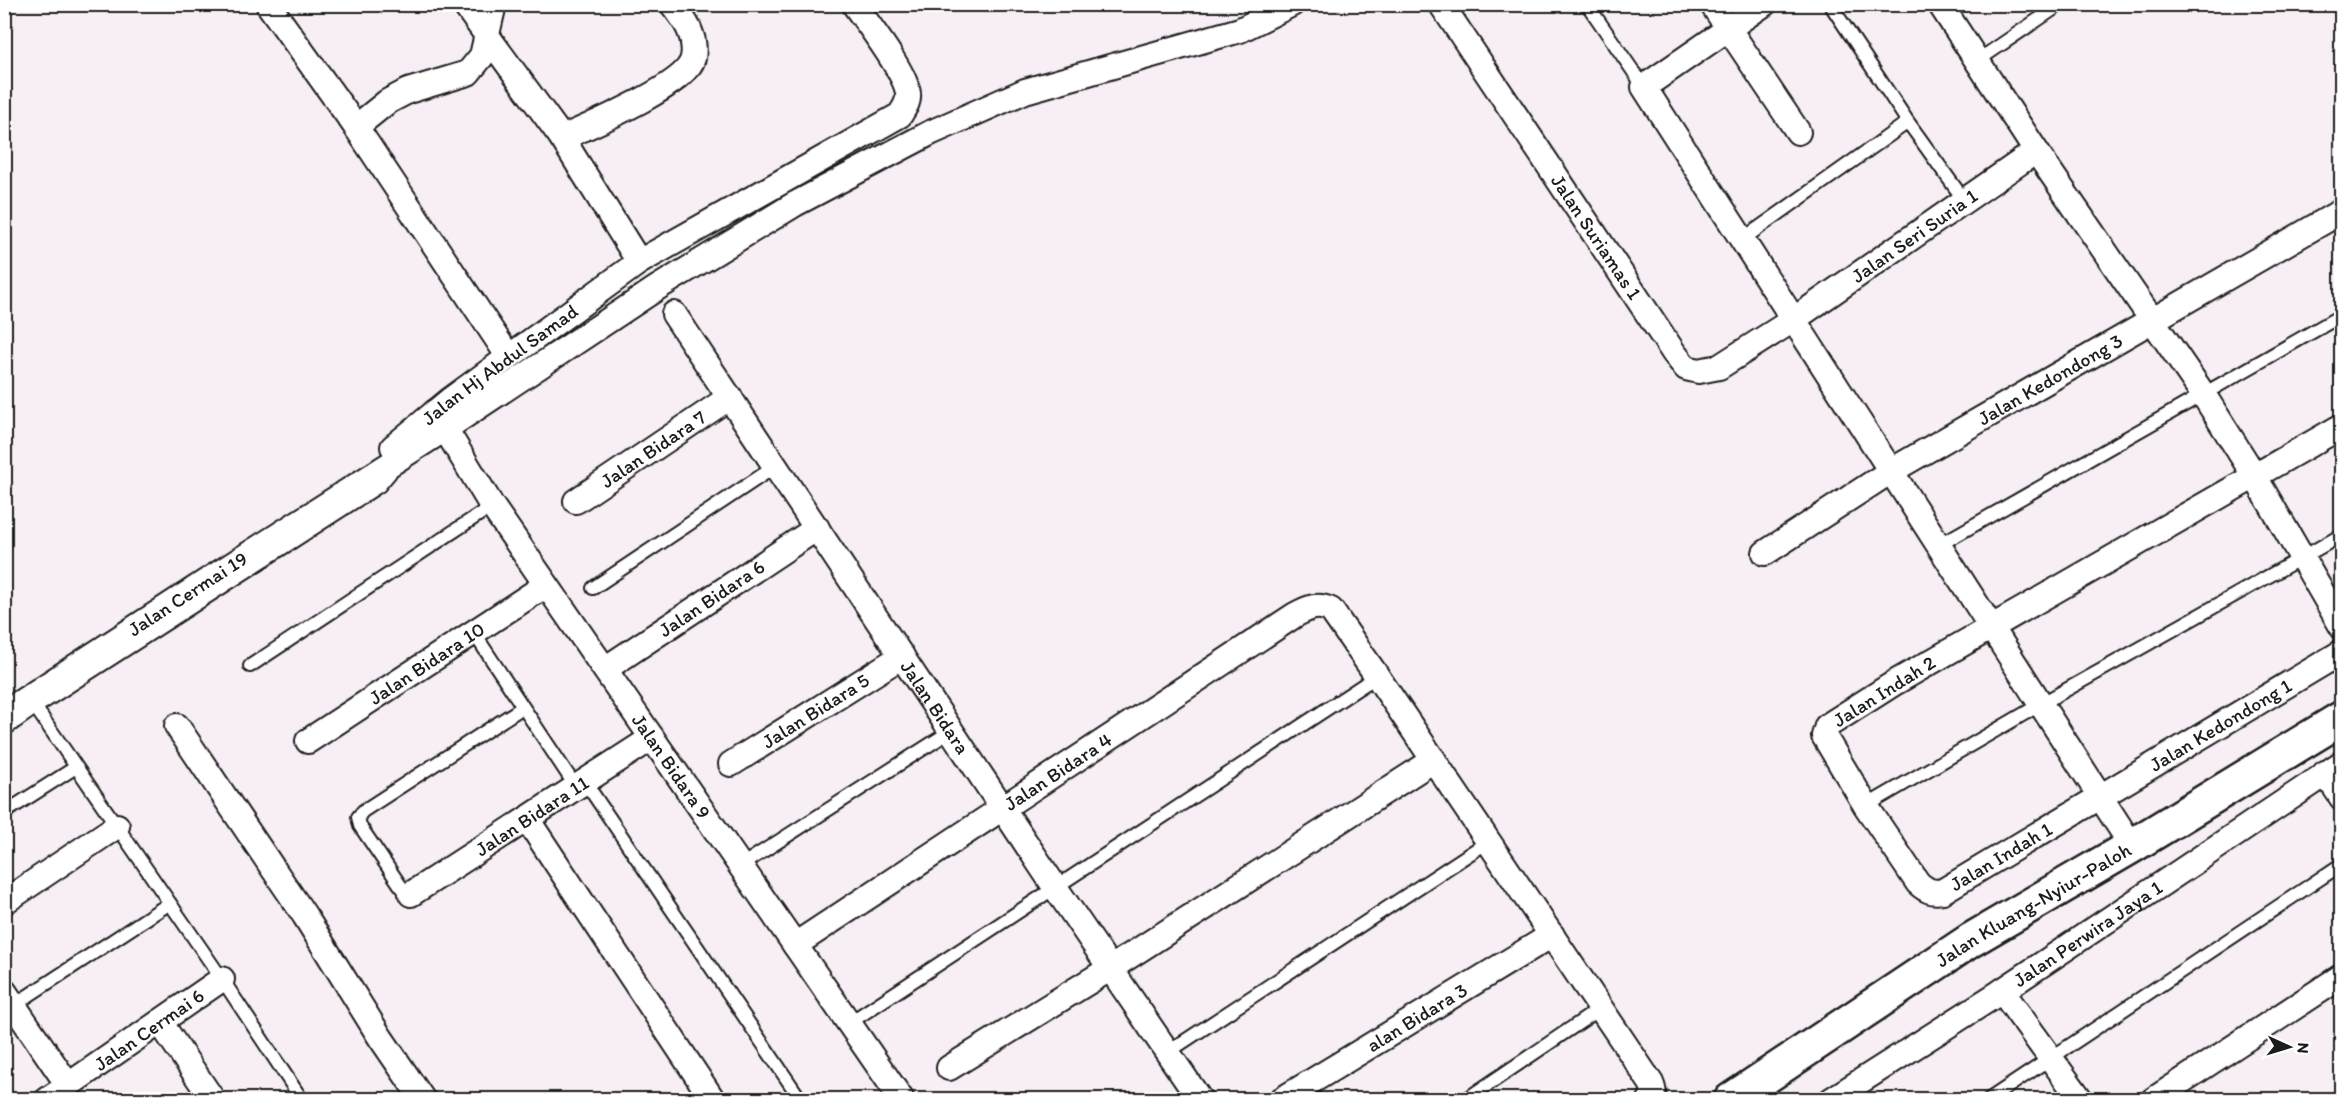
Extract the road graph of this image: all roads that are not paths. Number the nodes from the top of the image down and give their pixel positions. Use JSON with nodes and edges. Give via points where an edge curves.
{"nodes":[{"id":1,"x":464,"y":4,"type":"edge"},
{"id":2,"x":494,"y":4,"type":"edge"},
{"id":3,"x":854,"y":4,"type":"edge"},
{"id":4,"x":1292,"y":4,"type":"edge"},
{"id":5,"x":1441,"y":4,"type":"edge"},
{"id":6,"x":1587,"y":4,"type":"edge"},
{"id":7,"x":1712,"y":4,"type":"edge"},
{"id":8,"x":1764,"y":4,"type":"edge"},
{"id":9,"x":1830,"y":4,"type":"edge"},
{"id":10,"x":1940,"y":4,"type":"edge"},
{"id":11,"x":2061,"y":4,"type":"edge"},
{"id":12,"x":275,"y":8,"type":"edge"},
{"id":13,"x":684,"y":8,"type":"edge"},
{"id":14,"x":1728,"y":28,"type":"junction"},
{"id":15,"x":486,"y":36,"type":"junction"},
{"id":16,"x":1977,"y":62,"type":"junction"},
{"id":17,"x":1644,"y":87,"type":"junction"},
{"id":18,"x":1908,"y":122,"type":"junction"},
{"id":19,"x":356,"y":127,"type":"junction"},
{"id":20,"x":1798,"y":132,"type":"dead end"},
{"id":21,"x":562,"y":138,"type":"junction"},
{"id":22,"x":2036,"y":151,"type":"junction"},
{"id":23,"x":1964,"y":200,"type":"junction"},
{"id":24,"x":2341,"y":213,"type":"edge"},
{"id":25,"x":1743,"y":239,"type":"junction"},
{"id":26,"x":639,"y":262,"type":"junction"},
{"id":27,"x":674,"y":314,"type":"dead end"},
{"id":28,"x":2342,"y":315,"type":"edge"},
{"id":29,"x":1793,"y":320,"type":"junction"},
{"id":30,"x":2151,"y":320,"type":"junction"},
{"id":31,"x":509,"y":357,"type":"junction"},
{"id":32,"x":2204,"y":394,"type":"junction"},
{"id":33,"x":730,"y":398,"type":"junction"},
{"id":34,"x":440,"y":421,"type":"junction"},
{"id":35,"x":2342,"y":426,"type":"edge"},
{"id":36,"x":776,"y":466,"type":"junction"},
{"id":37,"x":1891,"y":471,"type":"junction"},
{"id":38,"x":2254,"y":475,"type":"junction"},
{"id":39,"x":375,"y":481,"type":"junction"},
{"id":40,"x":576,"y":501,"type":"dead end"},
{"id":41,"x":492,"y":506,"type":"junction"},
{"id":42,"x":817,"y":528,"type":"junction"},
{"id":43,"x":2342,"y":535,"type":"edge"},
{"id":44,"x":1938,"y":545,"type":"junction"},
{"id":45,"x":1765,"y":553,"type":"dead end"},
{"id":46,"x":2302,"y":558,"type":"junction"},
{"id":47,"x":546,"y":585,"type":"junction"},
{"id":48,"x":592,"y":588,"type":"dead end"},
{"id":49,"x":1990,"y":626,"type":"junction"},
{"id":50,"x":2342,"y":627,"type":"edge"},
{"id":51,"x":474,"y":633,"type":"junction"},
{"id":52,"x":2342,"y":652,"type":"edge"},
{"id":53,"x":902,"y":656,"type":"junction"},
{"id":54,"x":250,"y":666,"type":"dead end"},
{"id":55,"x":604,"y":669,"type":"junction"},
{"id":56,"x":1377,"y":676,"type":"junction"},
{"id":57,"x":31,"y":703,"type":"junction"},
{"id":58,"x":2041,"y":704,"type":"junction"},
{"id":59,"x":523,"y":707,"type":"junction"},
{"id":60,"x":4,"y":713,"type":"edge"},
{"id":61,"x":2342,"y":718,"type":"edge"},
{"id":62,"x":177,"y":726,"type":"dead end"},
{"id":63,"x":4,"y":730,"type":"edge"},
{"id":64,"x":951,"y":731,"type":"junction"},
{"id":65,"x":652,"y":738,"type":"junction"},
{"id":66,"x":308,"y":741,"type":"dead end"},
{"id":67,"x":1434,"y":760,"type":"junction"},
{"id":68,"x":731,"y":764,"type":"dead end"},
{"id":69,"x":76,"y":767,"type":"junction"},
{"id":70,"x":2333,"y":768,"type":"edge"},
{"id":71,"x":581,"y":785,"type":"junction"},
{"id":72,"x":2100,"y":796,"type":"junction"},
{"id":73,"x":2342,"y":798,"type":"edge"},
{"id":74,"x":1002,"y":806,"type":"junction"},
{"id":75,"x":1866,"y":806,"type":"junction"},
{"id":76,"x":4,"y":813,"type":"edge"},
{"id":77,"x":527,"y":819,"type":"junction"},
{"id":78,"x":117,"y":826,"type":"junction"},
{"id":79,"x":1489,"y":841,"type":"junction"},
{"id":80,"x":2132,"y":846,"type":"junction"},
{"id":81,"x":2342,"y":864,"type":"edge"},
{"id":82,"x":740,"y":866,"type":"junction"},
{"id":83,"x":1055,"y":887,"type":"junction"},
{"id":84,"x":411,"y":894,"type":"joint"},
{"id":85,"x":4,"y":902,"type":"edge"},
{"id":86,"x":170,"y":903,"type":"junction"},
{"id":87,"x":1552,"y":935,"type":"junction"},
{"id":88,"x":795,"y":945,"type":"junction"},
{"id":89,"x":1111,"y":968,"type":"junction"},
{"id":90,"x":2342,"y":976,"type":"edge"},
{"id":91,"x":222,"y":980,"type":"junction"},
{"id":92,"x":2002,"y":991,"type":"junction"},
{"id":93,"x":9,"y":998,"type":"edge"},
{"id":94,"x":1601,"y":1008,"type":"junction"},
{"id":95,"x":160,"y":1022,"type":"junction"},
{"id":96,"x":849,"y":1023,"type":"junction"},
{"id":97,"x":1168,"y":1052,"type":"junction"},
{"id":98,"x":2050,"y":1058,"type":"junction"},
{"id":99,"x":949,"y":1068,"type":"dead end"},
{"id":100,"x":68,"y":1085,"type":"junction"},
{"id":101,"x":1650,"y":1091,"type":"edge"},
{"id":102,"x":46,"y":1100,"type":"edge"},
{"id":103,"x":213,"y":1100,"type":"edge"},
{"id":104,"x":302,"y":1100,"type":"edge"},
{"id":105,"x":423,"y":1100,"type":"edge"},
{"id":106,"x":713,"y":1100,"type":"edge"},
{"id":107,"x":801,"y":1100,"type":"edge"},
{"id":108,"x":902,"y":1100,"type":"edge"},
{"id":109,"x":1200,"y":1100,"type":"edge"},
{"id":110,"x":1281,"y":1100,"type":"edge"},
{"id":111,"x":1465,"y":1100,"type":"edge"},
{"id":112,"x":1731,"y":1100,"type":"edge"},
{"id":113,"x":1831,"y":1100,"type":"edge"},
{"id":114,"x":1988,"y":1100,"type":"edge"},
{"id":115,"x":2081,"y":1100,"type":"edge"},
{"id":116,"x":2153,"y":1100,"type":"edge"}],
"edges":[{"from":1,"to":15,"type":"street"},
{"from":2,"to":15,"type":"street"},
{"from":3,"to":26,"type":"street","name":"Jalan Hj Abdul Samad","via":[[902,75],[908,103],[900,115]]},
{"from":4,"to":34,"type":"street","via":[[1240,30],[1025,91],[930,133],[795,204]]},
{"from":5,"to":29,"type":"street","name":"Jalan Suriamas 1","via":[[1686,368],[1719,368]]},
{"from":6,"to":17,"type":"lane"},
{"from":7,"to":14,"type":"street"},
{"from":8,"to":14,"type":"street"},
{"from":9,"to":18,"type":"lane"},
{"from":10,"to":16,"type":"street"},
{"from":11,"to":16,"type":"lane"},
{"from":12,"to":19,"type":"street"},
{"from":13,"to":21,"type":"street","via":[[694,45],[693,60],[686,72],[658,92]]},
{"from":14,"to":17,"type":"street"},
{"from":14,"to":20,"type":"street"},
{"from":15,"to":19,"type":"street","via":[[482,56],[468,73],[387,102]]},
{"from":15,"to":21,"type":"street"},
{"from":16,"to":22,"type":"street"},
{"from":17,"to":25,"type":"street"},
{"from":18,"to":23,"type":"lane"},
{"from":18,"to":25,"type":"lane"},
{"from":19,"to":31,"type":"street"},
{"from":21,"to":26,"type":"street"},
{"from":22,"to":23,"type":"street","name":"Jalan Seri Suria 1"},
{"from":22,"to":30,"type":"street"},
{"from":23,"to":29,"type":"street","name":"Jalan Seri Suria 1"},
{"from":24,"to":30,"type":"street","name":"Jalan Kedondong 3"},
{"from":25,"to":29,"type":"street"},
{"from":26,"to":31,"type":"street","name":"Jalan Hj Abdul Samad"},
{"from":27,"to":33,"type":"street","name":"Jalan Bidara"},
{"from":28,"to":32,"type":"lane"},
{"from":29,"to":37,"type":"street"},
{"from":30,"to":32,"type":"street"},
{"from":30,"to":37,"type":"street","name":"Jalan Kedondong 3"},
{"from":31,"to":34,"type":"street","name":"Jalan Hj Abdul Samad"},
{"from":32,"to":38,"type":"street"},
{"from":32,"to":44,"type":"lane"},
{"from":33,"to":36,"type":"street","name":"Jalan Bidara"},
{"from":33,"to":40,"type":"street","name":"Jalan Bidara 7"},
{"from":34,"to":39,"type":"street","name":"Jalan Cermai 19"},
{"from":34,"to":39,"type":"street","name":"Jalan Hj Abdul Samad","via":[[393,447]]},
{"from":34,"to":41,"type":"street","name":"Jalan Bidara 9"},
{"from":35,"to":38,"type":"street"},
{"from":36,"to":42,"type":"street","name":"Jalan Bidara"},
{"from":36,"to":48,"type":"lane"},
{"from":37,"to":44,"type":"street"},
{"from":37,"to":45,"type":"street","name":"Jalan Kedondong 3"},
{"from":38,"to":46,"type":"street"},
{"from":38,"to":49,"type":"street"},
{"from":39,"to":57,"type":"street","name":"Jalan Cermai 19"},
{"from":41,"to":47,"type":"street","name":"Jalan Bidara 9"},
{"from":41,"to":54,"type":"lane"},
{"from":42,"to":53,"type":"street","name":"Jalan Bidara"},
{"from":42,"to":55,"type":"street","name":"Jalan Bidara 6"},
{"from":43,"to":46,"type":"lane"},
{"from":44,"to":49,"type":"street"},
{"from":46,"to":50,"type":"street"},
{"from":46,"to":58,"type":"lane"},
{"from":47,"to":51,"type":"street","name":"Jalan Bidara 10"},
{"from":47,"to":55,"type":"street","name":"Jalan Bidara 9"},
{"from":49,"to":58,"type":"street"},
{"from":49,"to":75,"type":"street","name":"Jalan Indah 2","via":[[1824,730],[1828,744]]},
{"from":51,"to":59,"type":"lane"},
{"from":51,"to":66,"type":"street","name":"Jalan Bidara 10"},
{"from":52,"to":72,"type":"street","name":"Jalan Kedondong 1"},
{"from":53,"to":64,"type":"street","name":"Jalan Bidara"},
{"from":53,"to":68,"type":"street","name":"Jalan Bidara 5"},
{"from":55,"to":65,"type":"street","name":"Jalan Bidara 9"},
{"from":56,"to":67,"type":"street"},
{"from":56,"to":74,"type":"street","name":"Jalan Bidara 4","via":[[1331,610],[1312,606]]},
{"from":56,"to":83,"type":"lane"},
{"from":57,"to":60,"type":"street","name":"Jalan Cermai 19"},
{"from":57,"to":63,"type":"lane"},
{"from":57,"to":69,"type":"lane"},
{"from":58,"to":72,"type":"street"},
{"from":58,"to":75,"type":"lane"},
{"from":59,"to":71,"type":"lane"},
{"from":59,"to":84,"type":"lane","via":[[358,817],[360,826],[400,885]]},
{"from":61,"to":80,"type":"street","name":"Jalan Kluang-Nyiur-Paloh"},
{"from":62,"to":105,"type":"street"},
{"from":64,"to":74,"type":"street","name":"Jalan Bidara"},
{"from":64,"to":82,"type":"lane"},
{"from":65,"to":71,"type":"street","name":"Jalan Bidara 11"},
{"from":65,"to":82,"type":"street","name":"Jalan Bidara 9"},
{"from":67,"to":79,"type":"street"},
{"from":67,"to":89,"type":"street"},
{"from":69,"to":76,"type":"lane"},
{"from":69,"to":78,"type":"lane"},
{"from":70,"to":73,"type":"street"},
{"from":70,"to":92,"type":"street","name":"Jalan Perwira Jaya 1"},
{"from":71,"to":77,"type":"street","name":"Jalan Bidara 11"},
{"from":71,"to":107,"type":"lane"},
{"from":72,"to":75,"type":"street","name":"Jalan Indah 1","via":[[1943,891],[1934,892],[1918,883]]},
{"from":72,"to":80,"type":"street"},
{"from":74,"to":83,"type":"street","name":"Jalan Bidara"},
{"from":74,"to":88,"type":"street","name":"Jalan Bidara 4"},
{"from":77,"to":84,"type":"street","name":"Jalan Bidara 11"},
{"from":77,"to":106,"type":"street"},
{"from":78,"to":85,"type":"street"},
{"from":78,"to":86,"type":"lane"},
{"from":79,"to":87,"type":"street"},
{"from":79,"to":97,"type":"lane"},
{"from":80,"to":112,"type":"street","name":"Jalan Kluang-Nyiur-Paloh","via":[[1971,940]]},
{"from":81,"to":98,"type":"lane"},
{"from":82,"to":88,"type":"street","name":"Jalan Bidara 9"},
{"from":83,"to":89,"type":"street","name":"Jalan Bidara"},
{"from":83,"to":96,"type":"lane"},
{"from":86,"to":91,"type":"lane"},
{"from":86,"to":93,"type":"lane"},
{"from":87,"to":94,"type":"street"},
{"from":87,"to":110,"type":"street","name":"alan Bidara 3"},
{"from":88,"to":96,"type":"street","name":"Jalan Bidara 9"},
{"from":89,"to":97,"type":"street","name":"Jalan Bidara"},
{"from":89,"to":99,"type":"street"},
{"from":90,"to":116,"type":"street"},
{"from":91,"to":95,"type":"street","name":"Jalan Cermai 6"},
{"from":91,"to":104,"type":"lane"},
{"from":92,"to":98,"type":"street"},
{"from":92,"to":113,"type":"street","name":"Jalan Perwira Jaya 1"},
{"from":93,"to":100,"type":"street"},
{"from":94,"to":101,"type":"street"},
{"from":94,"to":111,"type":"lane"},
{"from":95,"to":100,"type":"street","name":"Jalan Cermai 6"},
{"from":95,"to":103,"type":"street"},
{"from":96,"to":108,"type":"street","name":"Jalan Bidara 9"},
{"from":97,"to":109,"type":"street","name":"Jalan Bidara"},
{"from":98,"to":114,"type":"lane"},
{"from":98,"to":115,"type":"street"},
{"from":100,"to":102,"type":"street","name":"Jalan Cermai 6"}]}
